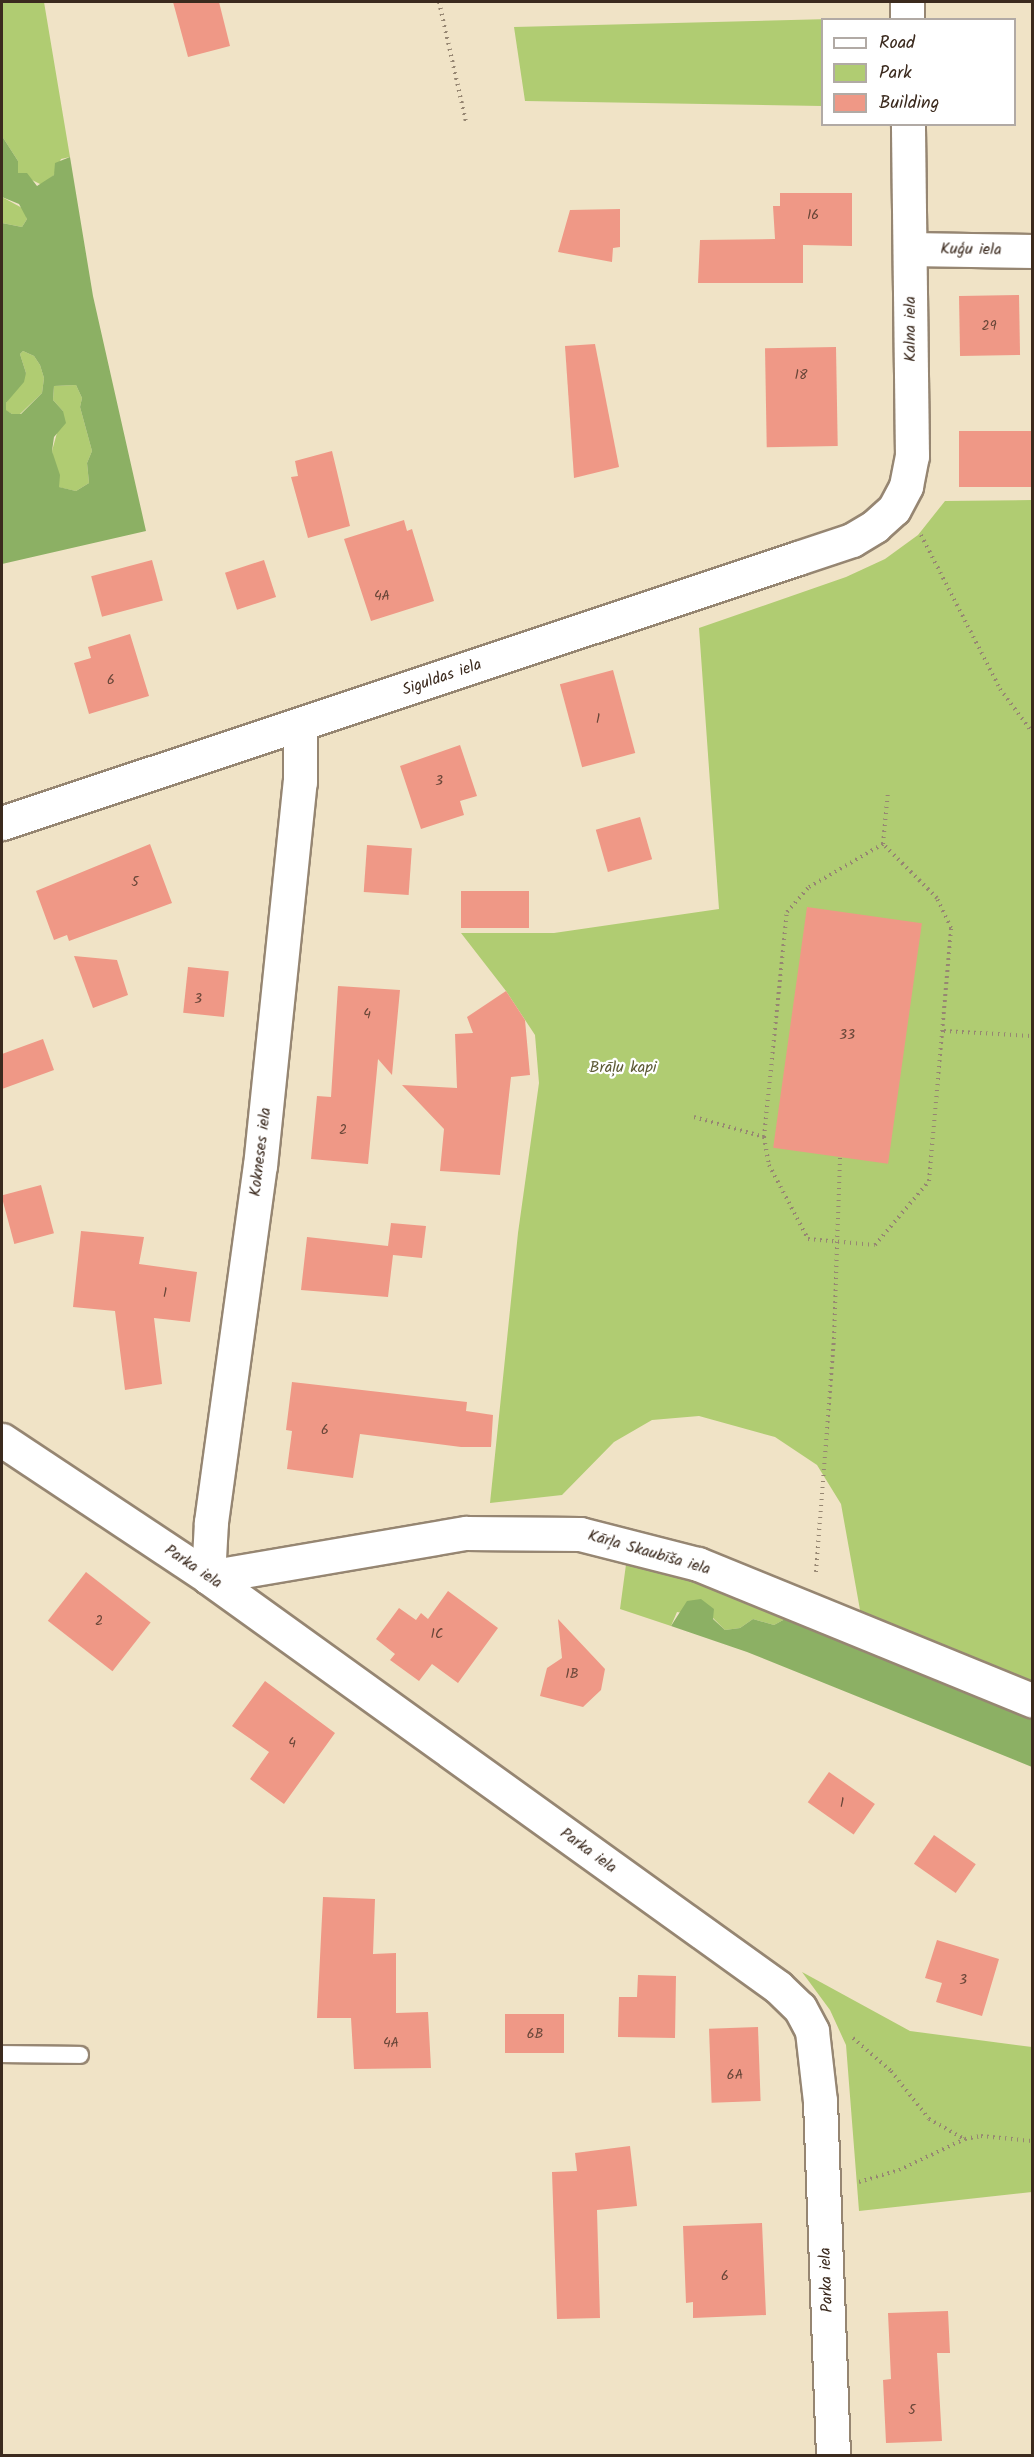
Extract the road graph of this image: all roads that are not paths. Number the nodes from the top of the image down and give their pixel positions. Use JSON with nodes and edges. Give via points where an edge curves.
{"nodes":[{"id":1,"x":907,"y":2,"type":"edge"},
{"id":2,"x":907,"y":18,"type":"edge"},
{"id":3,"x":908,"y":126,"type":"edge"},
{"id":4,"x":910,"y":249,"type":"junction"},
{"id":5,"x":1032,"y":251,"type":"edge"},
{"id":6,"x":887,"y":516,"type":"joint"},
{"id":7,"x":300,"y":726,"type":"junction"},
{"id":8,"x":2,"y":823,"type":"edge"},
{"id":9,"x":2,"y":1440,"type":"edge"},
{"id":10,"x":208,"y":1577,"type":"junction"},
{"id":11,"x":1032,"y":1700,"type":"edge"},
{"id":12,"x":2,"y":2055,"type":"edge"},
{"id":13,"x":80,"y":2055,"type":"dead end"},
{"id":14,"x":833,"y":2456,"type":"edge"}],
"edges":[{"from":1,"to":2,"type":"street"},
{"from":3,"to":4,"type":"street","name":"Kalna iela"},
{"from":4,"to":5,"type":"street","name":"Kuģu iela"},
{"from":4,"to":6,"type":"street","name":"Kalna iela","via":[[912,456],[906,486]]},
{"from":6,"to":7,"type":"street","name":"Siguldas iela","via":[[852,540]]},
{"from":7,"to":8,"type":"street","name":"Siguldas iela"},
{"from":7,"to":10,"type":"street","name":"Kokneses iela","via":[[300,782],[260,1166],[211,1522]]},
{"from":9,"to":10,"type":"street","name":"Parka iela"},
{"from":10,"to":11,"type":"street","name":"Kārļa Skaubīša iela","via":[[466,1533],[580,1534],[698,1564]]},
{"from":10,"to":14,"type":"street","name":"Parka iela","via":[[778,1987],[800,2008],[812,2031],[820,2101]]},
{"from":12,"to":13,"type":"lane"}]}
